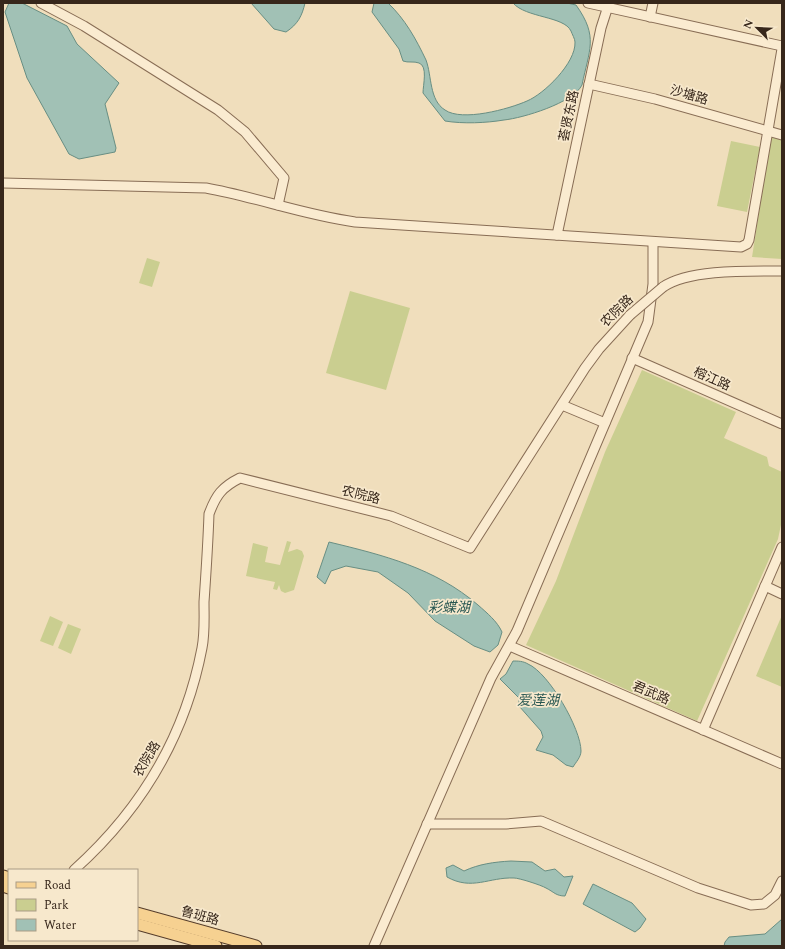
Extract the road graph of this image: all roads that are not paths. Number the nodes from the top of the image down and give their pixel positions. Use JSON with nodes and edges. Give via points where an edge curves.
{"nodes":[{"id":1,"x":41,"y":3,"type":"edge"},
{"id":2,"x":588,"y":3,"type":"edge"},
{"id":3,"x":653,"y":3,"type":"edge"},
{"id":4,"x":608,"y":5,"type":"edge"},
{"id":5,"x":650,"y":17,"type":"junction"},
{"id":6,"x":782,"y":46,"type":"edge"},
{"id":7,"x":782,"y":49,"type":"edge"},
{"id":8,"x":589,"y":84,"type":"junction"},
{"id":9,"x":767,"y":131,"type":"junction"},
{"id":10,"x":782,"y":134,"type":"edge"},
{"id":11,"x":3,"y":183,"type":"edge"},
{"id":12,"x":278,"y":205,"type":"junction"},
{"id":13,"x":557,"y":235,"type":"junction"},
{"id":14,"x":653,"y":242,"type":"junction"},
{"id":15,"x":782,"y":271,"type":"edge"},
{"id":16,"x":632,"y":358,"type":"junction"},
{"id":17,"x":562,"y":405,"type":"junction"},
{"id":18,"x":605,"y":423,"type":"junction"},
{"id":19,"x":782,"y":424,"type":"edge"},
{"id":20,"x":782,"y":547,"type":"edge"},
{"id":21,"x":765,"y":586,"type":"junction"},
{"id":22,"x":782,"y":594,"type":"edge"},
{"id":23,"x":510,"y":646,"type":"junction"},
{"id":24,"x":703,"y":730,"type":"junction"},
{"id":25,"x":782,"y":764,"type":"edge"},
{"id":26,"x":428,"y":824,"type":"junction"},
{"id":27,"x":75,"y":869,"type":"edge"},
{"id":28,"x":782,"y":881,"type":"edge"},
{"id":29,"x":138,"y":913,"type":"edge"},
{"id":30,"x":138,"y":924,"type":"edge"},
{"id":31,"x":216,"y":946,"type":"edge"},
{"id":32,"x":256,"y":946,"type":"edge"},
{"id":33,"x":374,"y":946,"type":"edge"}],
"edges":[{"from":1,"to":12,"type":"street","via":[[84,26],[218,110],[245,132],[284,178]]},
{"from":2,"to":4,"type":"street"},
{"from":3,"to":5,"type":"street"},
{"from":4,"to":5,"type":"street"},
{"from":4,"to":8,"type":"street","name":"荟贤东路"},
{"from":5,"to":6,"type":"street"},
{"from":7,"to":9,"type":"street"},
{"from":8,"to":9,"type":"street","name":"沙塘路","via":[[656,99]]},
{"from":8,"to":13,"type":"street","name":"荟贤东路"},
{"from":9,"to":10,"type":"street","name":"沙塘路"},
{"from":9,"to":14,"type":"street","via":[[747,244],[741,247]]},
{"from":11,"to":12,"type":"street","via":[[206,188]]},
{"from":12,"to":13,"type":"street","via":[[308,214],[355,222]]},
{"from":13,"to":14,"type":"street"},
{"from":14,"to":16,"type":"street","via":[[648,322]]},
{"from":15,"to":17,"type":"street","name":"农院路","bridge":true,"via":[[688,276],[671,281],[630,315],[599,349]]},
{"from":16,"to":18,"type":"street"},
{"from":16,"to":19,"type":"street","name":"榕江路"},
{"from":17,"to":18,"type":"street"},
{"from":17,"to":27,"type":"street","name":"农院路","via":[[470,548],[391,516],[240,478],[226,485],[215,499],[209,514],[202,646],[173,742],[155,774],[123,820]]},
{"from":18,"to":23,"type":"street"},
{"from":20,"to":21,"type":"street"},
{"from":21,"to":22,"type":"street"},
{"from":21,"to":24,"type":"street"},
{"from":23,"to":24,"type":"street","name":"君武路"},
{"from":23,"to":26,"type":"street","via":[[491,678]]},
{"from":24,"to":25,"type":"street","name":"君武路"},
{"from":26,"to":28,"type":"street","via":[[506,824],[541,821],[698,888],[751,905],[764,904],[775,895]]},
{"from":26,"to":33,"type":"street"},
{"from":29,"to":32,"type":"main road","name":"鲁班路"},
{"from":30,"to":31,"type":"main road","name":"鲁班路"}]}
